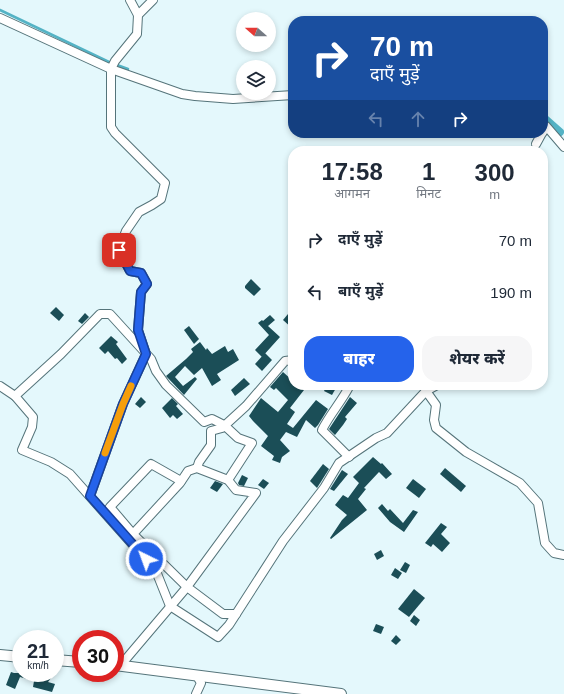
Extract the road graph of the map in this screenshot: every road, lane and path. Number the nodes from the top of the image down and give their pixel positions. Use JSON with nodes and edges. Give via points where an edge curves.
{"nodes":[{"id":1,"x":130,"y":0,"type":"edge"},
{"id":2,"x":153,"y":0,"type":"edge"},
{"id":3,"x":138,"y":16,"type":"junction"},
{"id":4,"x":0,"y":18,"type":"edge"},
{"id":5,"x":113,"y":66,"type":"junction"},
{"id":6,"x":288,"y":95,"type":"edge"},
{"id":7,"x":548,"y":133,"type":"edge"},
{"id":8,"x":539,"y":138,"type":"edge"},
{"id":9,"x":536,"y":144,"type":"dead end"},
{"id":10,"x":564,"y":147,"type":"edge"},
{"id":11,"x":146,"y":354,"type":"junction"},
{"id":12,"x":288,"y":361,"type":"edge"},
{"id":13,"x":0,"y":386,"type":"edge"},
{"id":14,"x":348,"y":390,"type":"edge"},
{"id":15,"x":426,"y":391,"type":"joint"},
{"id":16,"x":15,"y":396,"type":"junction"},
{"id":17,"x":224,"y":425,"type":"junction"},
{"id":18,"x":349,"y":456,"type":"junction"},
{"id":19,"x":197,"y":468,"type":"junction"},
{"id":20,"x":228,"y":480,"type":"junction"},
{"id":21,"x":181,"y":481,"type":"junction"},
{"id":22,"x":90,"y":496,"type":"junction"},
{"id":23,"x":132,"y":534,"type":"junction"},
{"id":24,"x":564,"y":555,"type":"edge"},
{"id":25,"x":187,"y":587,"type":"junction"},
{"id":26,"x":170,"y":606,"type":"junction"},
{"id":27,"x":236,"y":614,"type":"junction"},
{"id":28,"x":0,"y":655,"type":"edge"},
{"id":29,"x":12,"y":656,"type":"edge"},
{"id":30,"x":124,"y":658,"type":"edge"},
{"id":31,"x":124,"y":667,"type":"edge"},
{"id":32,"x":197,"y":676,"type":"junction"},
{"id":33,"x":196,"y":694,"type":"edge"},
{"id":34,"x":341,"y":694,"type":"edge"}],
"edges":[{"from":1,"to":3,"type":"street"},
{"from":2,"to":3,"type":"street"},
{"from":3,"to":5,"type":"street","via":[[137,34]]},
{"from":4,"to":5,"type":"street"},
{"from":5,"to":6,"type":"street","via":[[182,94],[233,99]]},
{"from":5,"to":11,"type":"street","via":[[111,127],[165,183],[161,199],[139,212],[126,231],[119,250],[130,271],[141,273],[147,284],[141,292],[138,330]]},
{"from":7,"to":10,"type":"street"},
{"from":8,"to":9,"type":"street"},
{"from":11,"to":16,"type":"street","via":[[110,314],[100,314]]},
{"from":11,"to":17,"type":"street","via":[[166,385],[204,422],[212,419]]},
{"from":11,"to":22,"type":"street","via":[[123,404]]},
{"from":12,"to":17,"type":"street","via":[[246,406]]},
{"from":13,"to":16,"type":"street"},
{"from":14,"to":18,"type":"street","via":[[328,417],[322,430]]},
{"from":15,"to":18,"type":"street","via":[[387,434],[376,438]]},
{"from":15,"to":24,"type":"street","via":[[436,405],[436,428],[466,452],[520,483],[538,503],[545,543],[554,553]]},
{"from":16,"to":22,"type":"street","via":[[33,417],[32,427],[22,450],[52,462],[70,474]]},
{"from":17,"to":19,"type":"street","via":[[211,431],[211,445]]},
{"from":17,"to":20,"type":"street","via":[[238,438],[252,443]]},
{"from":18,"to":27,"type":"street","via":[[339,463],[324,488],[283,541]]},
{"from":19,"to":20,"type":"street"},
{"from":19,"to":21,"type":"street","via":[[188,471]]},
{"from":20,"to":25,"type":"street","via":[[236,490],[256,493]]},
{"from":21,"to":23,"type":"street"},
{"from":21,"to":23,"type":"street","via":[[151,464],[110,507]]},
{"from":22,"to":26,"type":"street","via":[[156,571]]},
{"from":23,"to":25,"type":"street"},
{"from":25,"to":26,"type":"street"},
{"from":25,"to":27,"type":"street","via":[[223,614]]},
{"from":26,"to":27,"type":"street","via":[[218,637]]},
{"from":26,"to":30,"type":"street"},
{"from":28,"to":29,"type":"street"},
{"from":31,"to":32,"type":"street"},
{"from":32,"to":33,"type":"street","via":[[201,683]]},
{"from":32,"to":34,"type":"street"}]}
